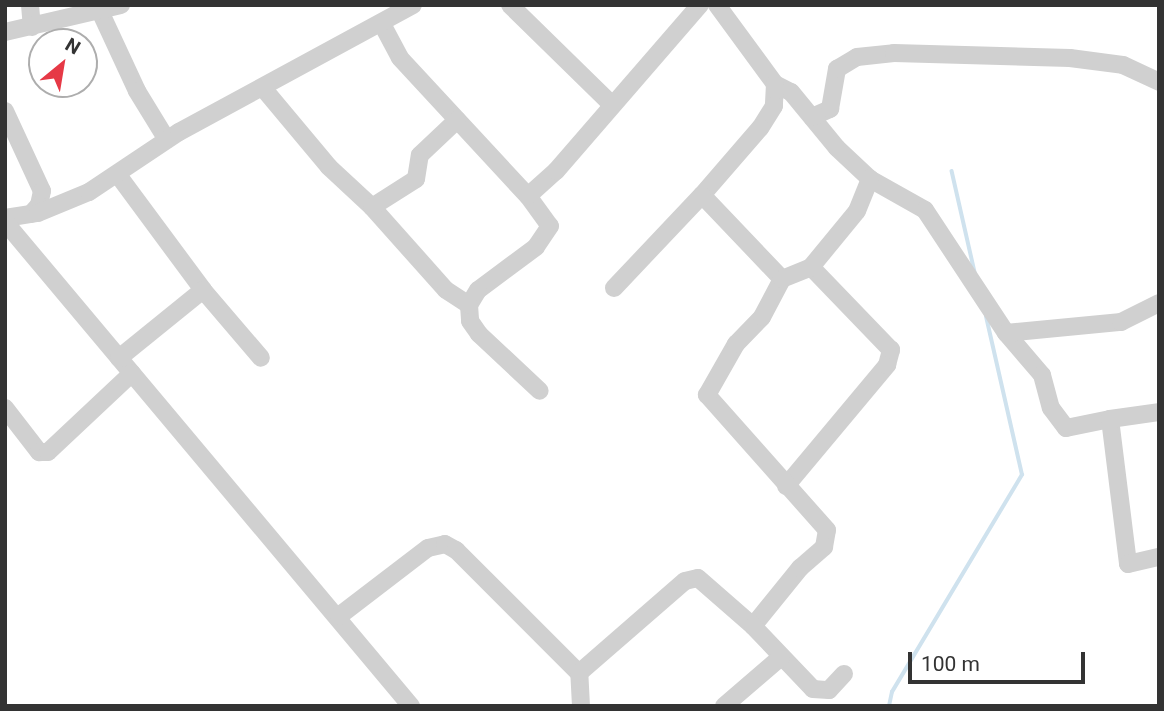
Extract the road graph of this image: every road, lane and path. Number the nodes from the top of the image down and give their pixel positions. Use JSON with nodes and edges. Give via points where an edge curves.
{"nodes":[{"id":1,"x":30,"y":5,"type":"edge"},
{"id":2,"x":121,"y":5,"type":"edge"},
{"id":3,"x":413,"y":5,"type":"edge"},
{"id":4,"x":510,"y":5,"type":"edge"},
{"id":5,"x":700,"y":5,"type":"edge"},
{"id":6,"x":717,"y":5,"type":"edge"},
{"id":7,"x":99,"y":9,"type":"junction"},
{"id":8,"x":382,"y":24,"type":"junction"},
{"id":9,"x":32,"y":27,"type":"junction"},
{"id":10,"x":5,"y":32,"type":"edge"},
{"id":11,"x":1159,"y":82,"type":"edge"},
{"id":12,"x":775,"y":84,"type":"junction"},
{"id":13,"x":263,"y":88,"type":"junction"},
{"id":14,"x":612,"y":105,"type":"junction"},
{"id":15,"x":5,"y":111,"type":"edge"},
{"id":16,"x":812,"y":117,"type":"junction"},
{"id":17,"x":457,"y":120,"type":"junction"},
{"id":18,"x":167,"y":141,"type":"junction"},
{"id":19,"x":118,"y":175,"type":"junction"},
{"id":20,"x":870,"y":179,"type":"junction"},
{"id":21,"x":702,"y":195,"type":"junction"},
{"id":22,"x":528,"y":196,"type":"junction"},
{"id":23,"x":372,"y":207,"type":"junction"},
{"id":24,"x":31,"y":214,"type":"junction"},
{"id":25,"x":5,"y":220,"type":"edge"},
{"id":26,"x":811,"y":267,"type":"junction"},
{"id":27,"x":782,"y":279,"type":"junction"},
{"id":28,"x":614,"y":288,"type":"dead end"},
{"id":29,"x":203,"y":290,"type":"junction"},
{"id":30,"x":1159,"y":303,"type":"edge"},
{"id":31,"x":469,"y":305,"type":"junction"},
{"id":32,"x":1006,"y":333,"type":"junction"},
{"id":33,"x":119,"y":358,"type":"junction"},
{"id":34,"x":261,"y":358,"type":"dead end"},
{"id":35,"x":132,"y":373,"type":"junction"},
{"id":36,"x":540,"y":391,"type":"dead end"},
{"id":37,"x":5,"y":408,"type":"edge"},
{"id":38,"x":1159,"y":412,"type":"edge"},
{"id":39,"x":1110,"y":419,"type":"junction"},
{"id":40,"x":786,"y":486,"type":"junction"},
{"id":41,"x":1159,"y":557,"type":"edge"},
{"id":42,"x":339,"y":617,"type":"junction"},
{"id":43,"x":753,"y":626,"type":"junction"},
{"id":44,"x":781,"y":657,"type":"junction"},
{"id":45,"x":579,"y":673,"type":"junction"},
{"id":46,"x":844,"y":674,"type":"dead end"},
{"id":47,"x":411,"y":706,"type":"edge"},
{"id":48,"x":581,"y":706,"type":"edge"},
{"id":49,"x":724,"y":706,"type":"edge"}],
"edges":[{"from":1,"to":9,"type":"street"},
{"from":2,"to":7,"type":"street"},
{"from":3,"to":8,"type":"street"},
{"from":4,"to":14,"type":"street"},
{"from":5,"to":14,"type":"street"},
{"from":6,"to":12,"type":"street"},
{"from":7,"to":9,"type":"street"},
{"from":7,"to":18,"type":"street","via":[[137,91]]},
{"from":8,"to":13,"type":"street"},
{"from":8,"to":17,"type":"street","via":[[400,58]]},
{"from":9,"to":10,"type":"street"},
{"from":11,"to":16,"type":"street","via":[[1123,65],[1070,58],[894,53],[857,57],[837,69],[830,109]]},
{"from":12,"to":16,"type":"street","via":[[791,92]]},
{"from":12,"to":21,"type":"street","via":[[774,106],[760,128]]},
{"from":13,"to":18,"type":"street"},
{"from":13,"to":23,"type":"street","via":[[329,167]]},
{"from":14,"to":22,"type":"street"},
{"from":15,"to":24,"type":"street","via":[[43,191]]},
{"from":16,"to":20,"type":"street"},
{"from":17,"to":22,"type":"street"},
{"from":17,"to":23,"type":"street","via":[[420,155],[416,178]]},
{"from":18,"to":19,"type":"street"},
{"from":19,"to":24,"type":"street","via":[[63,204]]},
{"from":19,"to":29,"type":"street"},
{"from":20,"to":26,"type":"street","via":[[857,211]]},
{"from":20,"to":32,"type":"street","via":[[925,210]]},
{"from":21,"to":27,"type":"street"},
{"from":21,"to":28,"type":"street"},
{"from":22,"to":31,"type":"street","via":[[550,226],[544,239],[478,290]]},
{"from":23,"to":31,"type":"street","via":[[446,290]]},
{"from":24,"to":25,"type":"street"},
{"from":25,"to":33,"type":"street"},
{"from":26,"to":27,"type":"street"},
{"from":26,"to":40,"type":"street","via":[[891,350],[887,365]]},
{"from":27,"to":40,"type":"street","via":[[762,317],[736,344],[706,395]]},
{"from":29,"to":33,"type":"street"},
{"from":29,"to":34,"type":"street"},
{"from":30,"to":32,"type":"street","via":[[1121,322]]},
{"from":31,"to":36,"type":"street","via":[[470,321],[478,334]]},
{"from":32,"to":39,"type":"street","via":[[1042,375],[1051,408],[1066,428]]},
{"from":33,"to":35,"type":"street"},
{"from":35,"to":37,"type":"street","via":[[48,452],[39,452]]},
{"from":35,"to":42,"type":"street"},
{"from":38,"to":39,"type":"street"},
{"from":39,"to":41,"type":"street","via":[[1128,564]]},
{"from":40,"to":43,"type":"street","via":[[827,530],[824,547],[800,568]]},
{"from":42,"to":45,"type":"street","via":[[428,548],[444,544],[456,550]]},
{"from":42,"to":47,"type":"street"},
{"from":43,"to":44,"type":"street"},
{"from":43,"to":45,"type":"street","via":[[698,578],[685,581]]},
{"from":44,"to":46,"type":"street","via":[[813,690],[829,691]]},
{"from":44,"to":49,"type":"street"},
{"from":45,"to":48,"type":"street"}]}
